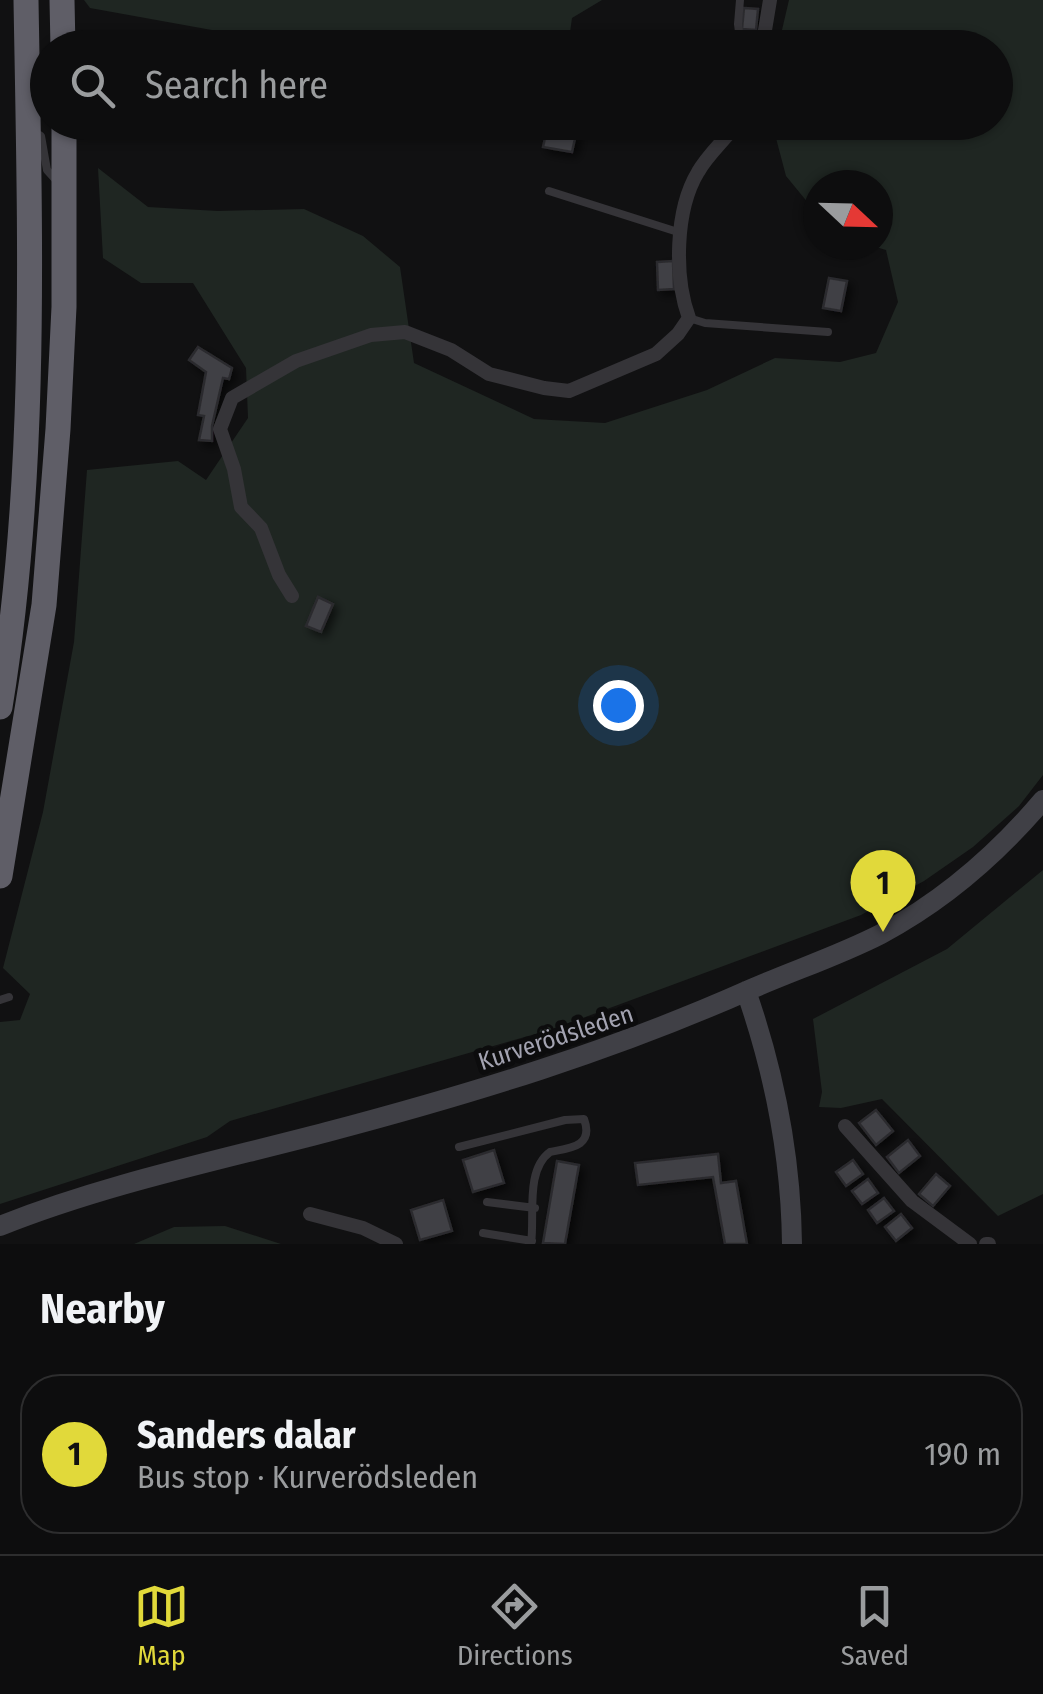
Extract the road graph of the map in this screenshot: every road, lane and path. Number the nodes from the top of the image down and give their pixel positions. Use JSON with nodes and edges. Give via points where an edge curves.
{"nodes":[{"id":1,"x":26,"y":0,"type":"edge"},
{"id":2,"x":62,"y":0,"type":"edge"},
{"id":3,"x":740,"y":0,"type":"edge"},
{"id":4,"x":770,"y":0,"type":"edge"},
{"id":5,"x":63,"y":30,"type":"edge"},
{"id":6,"x":739,"y":30,"type":"edge"},
{"id":7,"x":765,"y":30,"type":"edge"},
{"id":8,"x":28,"y":132,"type":"joint"},
{"id":9,"x":42,"y":140,"type":"edge"},
{"id":10,"x":64,"y":140,"type":"edge"},
{"id":11,"x":724,"y":140,"type":"edge"},
{"id":12,"x":64,"y":183,"type":"junction"},
{"id":13,"x":549,"y":191,"type":"dead end"},
{"id":14,"x":681,"y":233,"type":"junction"},
{"id":15,"x":689,"y":318,"type":"junction"},
{"id":16,"x":828,"y":332,"type":"dead end"},
{"id":17,"x":292,"y":596,"type":"dead end"},
{"id":18,"x":0,"y":707,"type":"edge"},
{"id":19,"x":19,"y":762,"type":"junction"},
{"id":20,"x":1043,"y":800,"type":"edge"},
{"id":21,"x":0,"y":836,"type":"edge"},
{"id":22,"x":0,"y":876,"type":"edge"},
{"id":23,"x":746,"y":992,"type":"junction"},
{"id":24,"x":845,"y":1126,"type":"dead end"},
{"id":25,"x":459,"y":1147,"type":"dead end"},
{"id":26,"x":487,"y":1202,"type":"dead end"},
{"id":27,"x":534,"y":1208,"type":"junction"},
{"id":28,"x":310,"y":1214,"type":"dead end"},
{"id":29,"x":0,"y":1229,"type":"edge"},
{"id":30,"x":483,"y":1232,"type":"dead end"},
{"id":31,"x":531,"y":1242,"type":"edge"},
{"id":32,"x":396,"y":1244,"type":"edge"},
{"id":33,"x":792,"y":1244,"type":"edge"},
{"id":34,"x":970,"y":1244,"type":"edge"}],
"edges":[{"from":1,"to":8,"type":"highway"},
{"from":2,"to":5,"type":"highway"},
{"from":3,"to":6,"type":"lane"},
{"from":4,"to":7,"type":"street"},
{"from":8,"to":18,"type":"highway","via":[[24,453]]},
{"from":9,"to":12,"type":"lane","via":[[47,170]]},
{"from":10,"to":12,"type":"highway"},
{"from":11,"to":14,"type":"street","via":[[698,172]]},
{"from":12,"to":19,"type":"highway","via":[[58,430],[44,605]]},
{"from":13,"to":14,"type":"lane"},
{"from":14,"to":15,"type":"street"},
{"from":15,"to":16,"type":"lane"},
{"from":15,"to":17,"type":"street","via":[[656,354],[568,391],[489,374],[406,332],[371,336],[296,361],[232,398],[220,429],[242,506],[261,528]]},
{"from":19,"to":21,"type":"highway"},
{"from":19,"to":22,"type":"highway"},
{"from":20,"to":23,"type":"main road","name":"Kurverödsleden","via":[[1011,838],[914,914]]},
{"from":23,"to":29,"type":"main road","name":"Kurverödsleden","via":[[513,1080],[208,1160],[32,1213]]},
{"from":23,"to":33,"type":"main road","via":[[782,1121]]},
{"from":24,"to":34,"type":"street","via":[[912,1201]]},
{"from":25,"to":27,"type":"lane","via":[[584,1119],[587,1130],[578,1147],[550,1152],[540,1162]]},
{"from":26,"to":27,"type":"lane"},
{"from":27,"to":31,"type":"lane"},
{"from":28,"to":32,"type":"street"},
{"from":30,"to":31,"type":"lane"}]}
